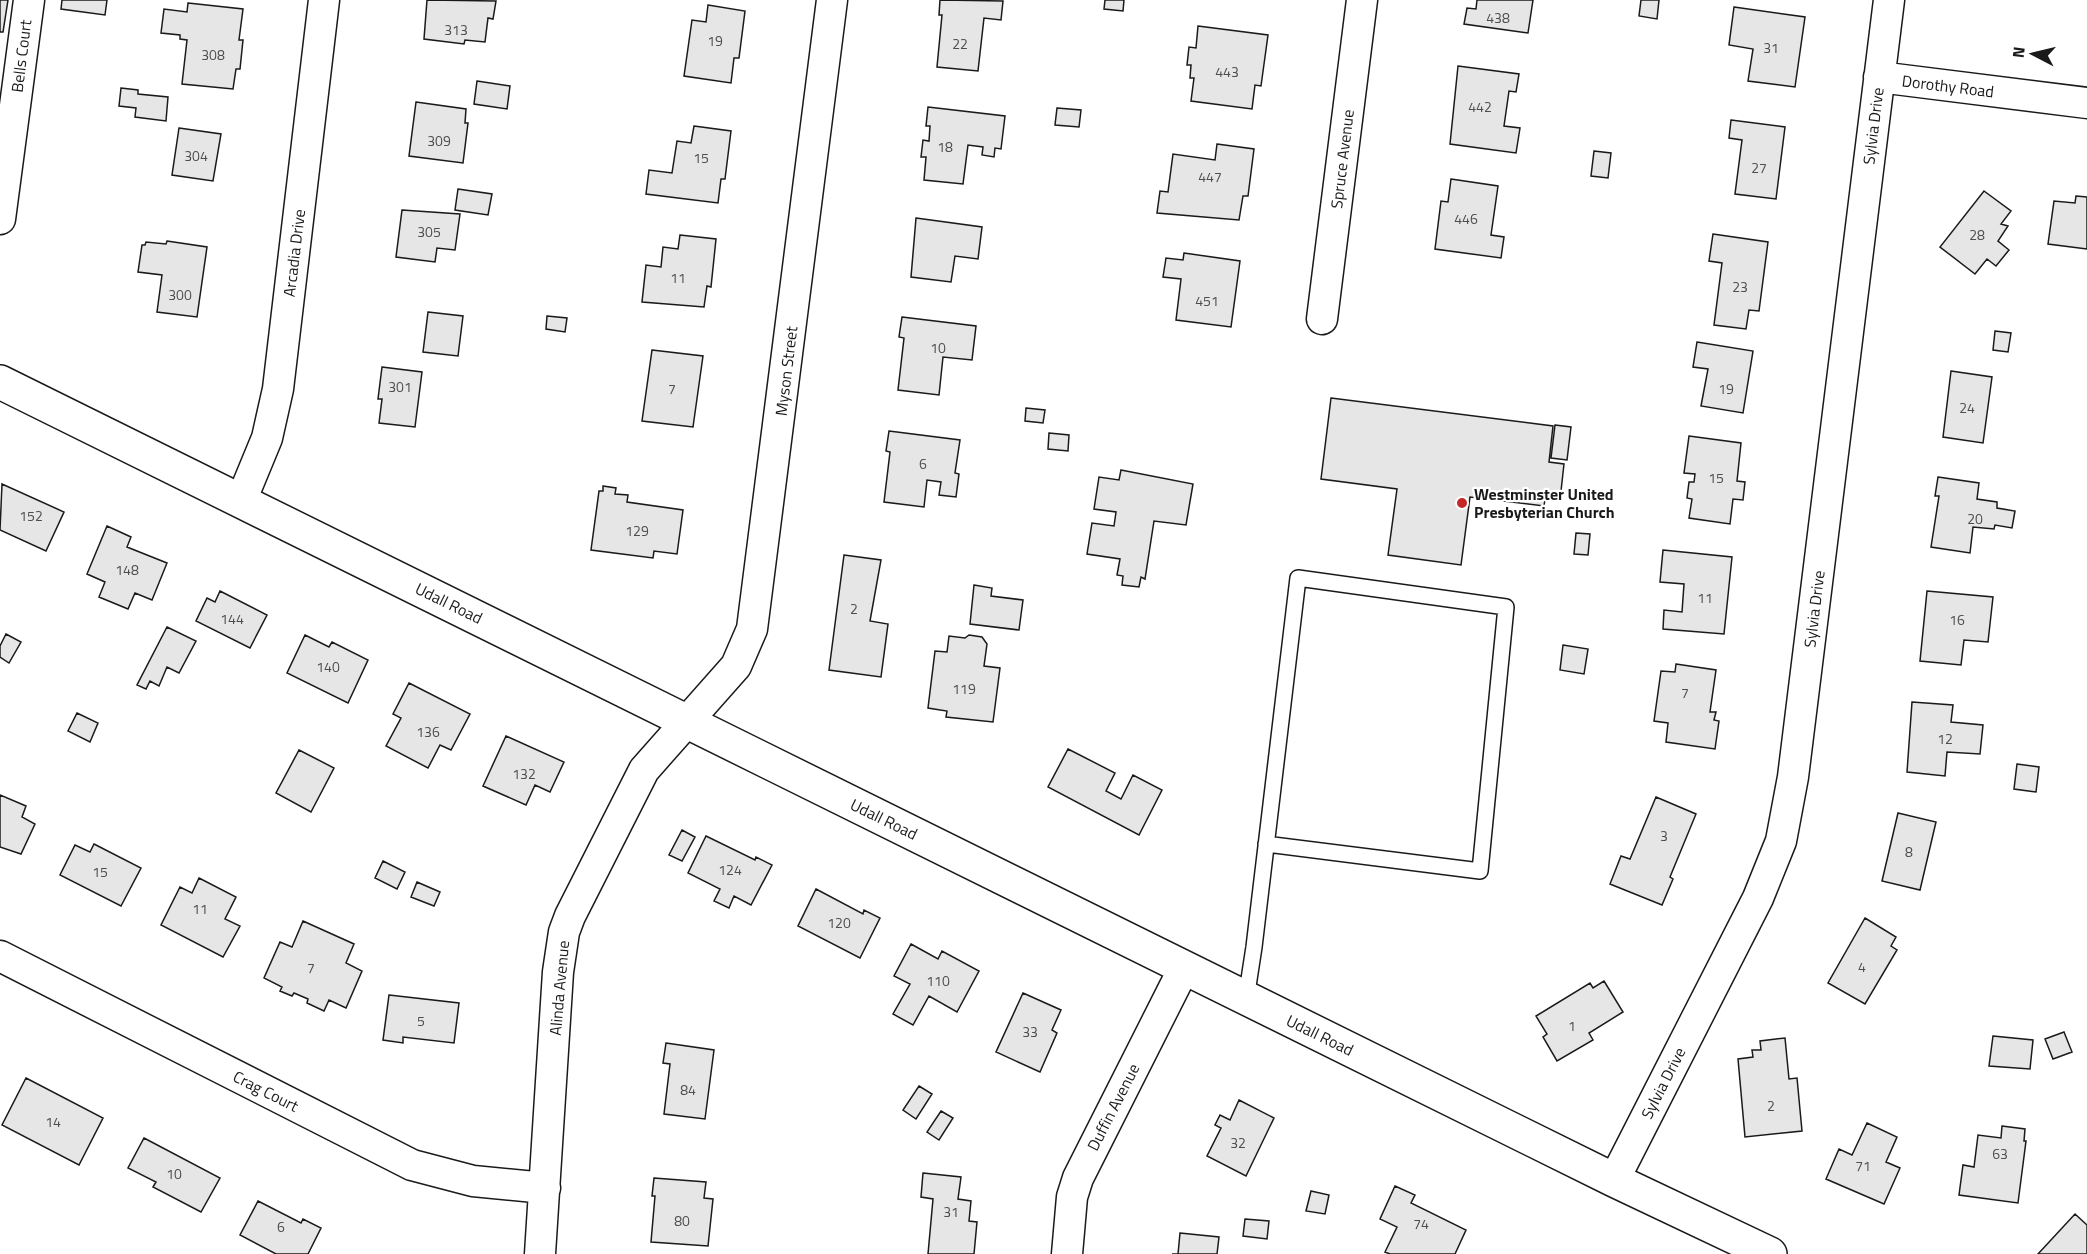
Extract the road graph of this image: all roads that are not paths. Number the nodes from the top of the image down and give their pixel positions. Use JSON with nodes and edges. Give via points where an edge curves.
{"nodes":[{"id":1,"x":29,"y":0,"type":"edge"},
{"id":2,"x":324,"y":0,"type":"edge"},
{"id":3,"x":832,"y":0,"type":"edge"},
{"id":4,"x":1362,"y":0,"type":"edge"},
{"id":5,"x":1889,"y":0,"type":"edge"},
{"id":6,"x":1880,"y":77,"type":"junction"},
{"id":7,"x":2087,"y":103,"type":"edge"},
{"id":8,"x":0,"y":219,"type":"edge"},
{"id":9,"x":1322,"y":319,"type":"dead end"},
{"id":10,"x":0,"y":382,"type":"edge"},
{"id":11,"x":241,"y":501,"type":"junction"},
{"id":12,"x":687,"y":721,"type":"junction"},
{"id":13,"x":1266,"y":844,"type":"junction"},
{"id":14,"x":0,"y":956,"type":"edge"},
{"id":15,"x":1184,"y":968,"type":"junction"},
{"id":16,"x":1246,"y":999,"type":"junction"},
{"id":17,"x":1614,"y":1180,"type":"junction"},
{"id":18,"x":545,"y":1188,"type":"junction"},
{"id":19,"x":1757,"y":1251,"type":"edge"},
{"id":20,"x":540,"y":1254,"type":"edge"},
{"id":21,"x":1067,"y":1254,"type":"edge"}],
"edges":[{"from":1,"to":8,"type":"street","name":"Bells Court"},
{"from":2,"to":11,"type":"street","name":"Arcadia Drive","via":[[278,388],[267,438]]},
{"from":3,"to":12,"type":"street","name":"Myson Street","via":[[756,609],[746,647],[736,666]]},
{"from":4,"to":9,"type":"street","name":"Spruce Avenue"},
{"from":5,"to":6,"type":"street","name":"Sylvia Drive"},
{"from":6,"to":7,"type":"street","name":"Dorothy Road"},
{"from":6,"to":17,"type":"street","name":"Sylvia Drive","via":[[1793,777],[1781,841],[1758,898]]},
{"from":10,"to":11,"type":"main road","name":"Udall Road"},
{"from":11,"to":12,"type":"main road","name":"Udall Road"},
{"from":12,"to":15,"type":"main road","name":"Udall Road"},
{"from":12,"to":18,"type":"street","name":"Alinda Avenue","via":[[644,770],[564,932],[558,972]]},
{"from":13,"to":13,"type":"lane","via":[[1298,578],[1506,607],[1480,871]]},
{"from":13,"to":16,"type":"lane"},
{"from":14,"to":18,"type":"street","name":"Crag Court","via":[[412,1165],[473,1181]]},
{"from":15,"to":16,"type":"main road","name":"Udall Road"},
{"from":15,"to":21,"type":"street","name":"Duffin Avenue","via":[[1078,1178],[1072,1197]]},
{"from":16,"to":17,"type":"main road","name":"Udall Road"},
{"from":17,"to":19,"type":"main road","name":"Udall Road"},
{"from":18,"to":20,"type":"street","name":"Alinda Avenue"}]}
